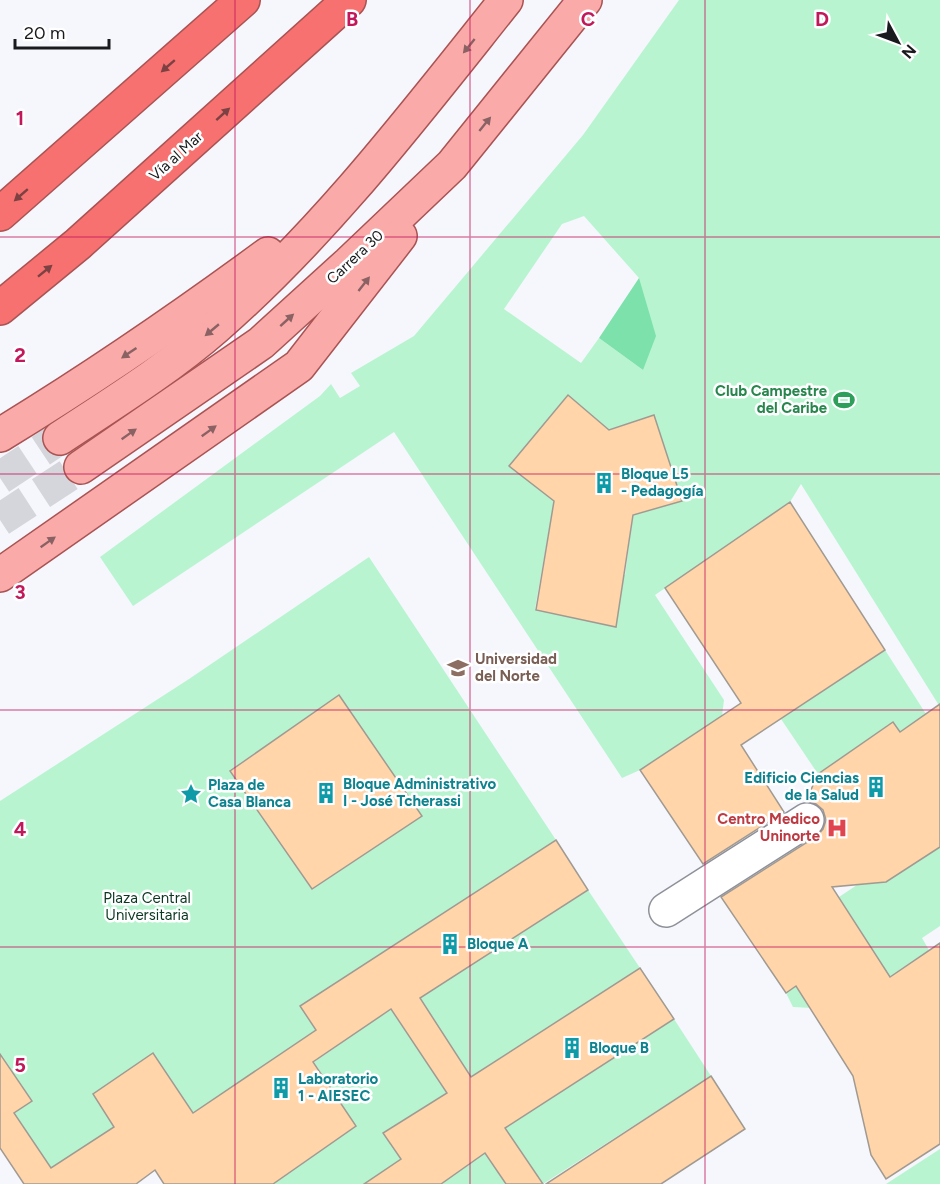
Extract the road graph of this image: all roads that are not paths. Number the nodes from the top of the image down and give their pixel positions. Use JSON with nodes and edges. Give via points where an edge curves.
{"nodes":[{"id":1,"x":243,"y":0,"type":"edge"},
{"id":2,"x":349,"y":0,"type":"edge"},
{"id":3,"x":506,"y":0,"type":"edge"},
{"id":4,"x":585,"y":0,"type":"edge"},
{"id":5,"x":401,"y":130,"type":"junction"},
{"id":6,"x":452,"y":165,"type":"junction"},
{"id":7,"x":0,"y":213,"type":"edge"},
{"id":8,"x":0,"y":308,"type":"edge"},
{"id":9,"x":0,"y":435,"type":"edge"},
{"id":10,"x":60,"y":438,"type":"tunnel mouth"},
{"id":11,"x":81,"y":467,"type":"tunnel mouth"},
{"id":12,"x":0,"y":575,"type":"edge"},
{"id":13,"x":807,"y":820,"type":"dead end"},
{"id":14,"x":666,"y":910,"type":"dead end"}],
"edges":[{"from":1,"to":7,"type":"highway","one_way":true},
{"from":8,"to":2,"type":"highway","name":"Vía al Mar","one_way":true,"via":[[78,244]]},
{"from":3,"to":5,"type":"main road","one_way":true},
{"from":6,"to":4,"type":"main road","name":"Carrera 30","one_way":true},
{"from":5,"to":9,"type":"main road","one_way":true,"via":[[260,260],[185,316]]},
{"from":5,"to":10,"type":"main road","one_way":true,"via":[[303,245],[216,327],[162,370]]},
{"from":11,"to":6,"type":"main road","name":"Carrera 30","one_way":true,"via":[[261,343]]},
{"from":12,"to":6,"type":"main road","one_way":true,"via":[[299,366]]},
{"from":13,"to":14,"type":"lane"}]}
